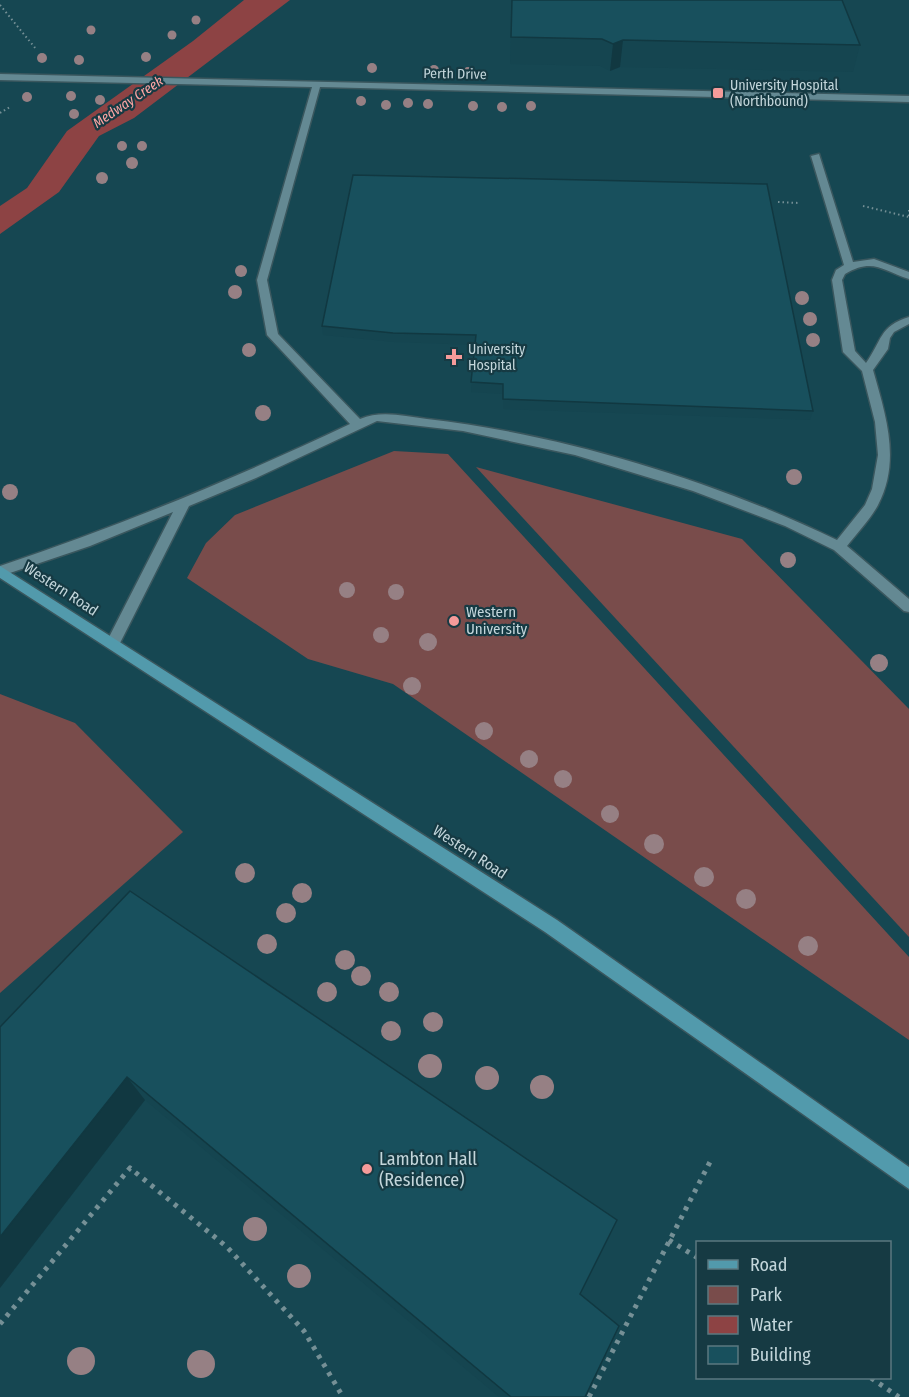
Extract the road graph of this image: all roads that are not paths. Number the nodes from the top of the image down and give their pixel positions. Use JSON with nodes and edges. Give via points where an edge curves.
{"nodes":[{"id":1,"x":0,"y":77,"type":"edge"},
{"id":2,"x":317,"y":84,"type":"junction"},
{"id":3,"x":909,"y":99,"type":"edge"},
{"id":4,"x":816,"y":156,"type":"dead end"},
{"id":5,"x":849,"y":265,"type":"junction"},
{"id":6,"x":909,"y":276,"type":"edge"},
{"id":7,"x":909,"y":320,"type":"edge"},
{"id":8,"x":867,"y":370,"type":"junction"},
{"id":9,"x":357,"y":424,"type":"junction"},
{"id":10,"x":184,"y":502,"type":"junction"},
{"id":11,"x":839,"y":547,"type":"junction"},
{"id":12,"x":1,"y":571,"type":"edge"},
{"id":13,"x":909,"y":607,"type":"edge"},
{"id":14,"x":113,"y":643,"type":"junction"},
{"id":15,"x":909,"y":1179,"type":"edge"}],
"edges":[{"from":1,"to":2,"type":"street","name":"Perth Drive"},
{"from":2,"to":3,"type":"street","name":"Perth Drive"},
{"from":2,"to":9,"type":"street","via":[[262,280],[273,335]]},
{"from":4,"to":5,"type":"street"},
{"from":5,"to":6,"type":"street","via":[[877,261]]},
{"from":5,"to":8,"type":"street","via":[[837,280],[846,337],[849,352]]},
{"from":7,"to":8,"type":"street","via":[[890,330]]},
{"from":8,"to":11,"type":"street","via":[[887,450],[884,472],[869,508]]},
{"from":9,"to":10,"type":"street","via":[[252,475]]},
{"from":9,"to":11,"type":"street","via":[[375,417],[464,428],[577,451],[698,488],[790,523]]},
{"from":10,"to":12,"type":"street","via":[[85,543]]},
{"from":10,"to":14,"type":"street"},
{"from":11,"to":13,"type":"street"},
{"from":12,"to":14,"type":"main road","name":"Western Road"},
{"from":14,"to":15,"type":"main road","name":"Western Road","via":[[551,926]]}]}
